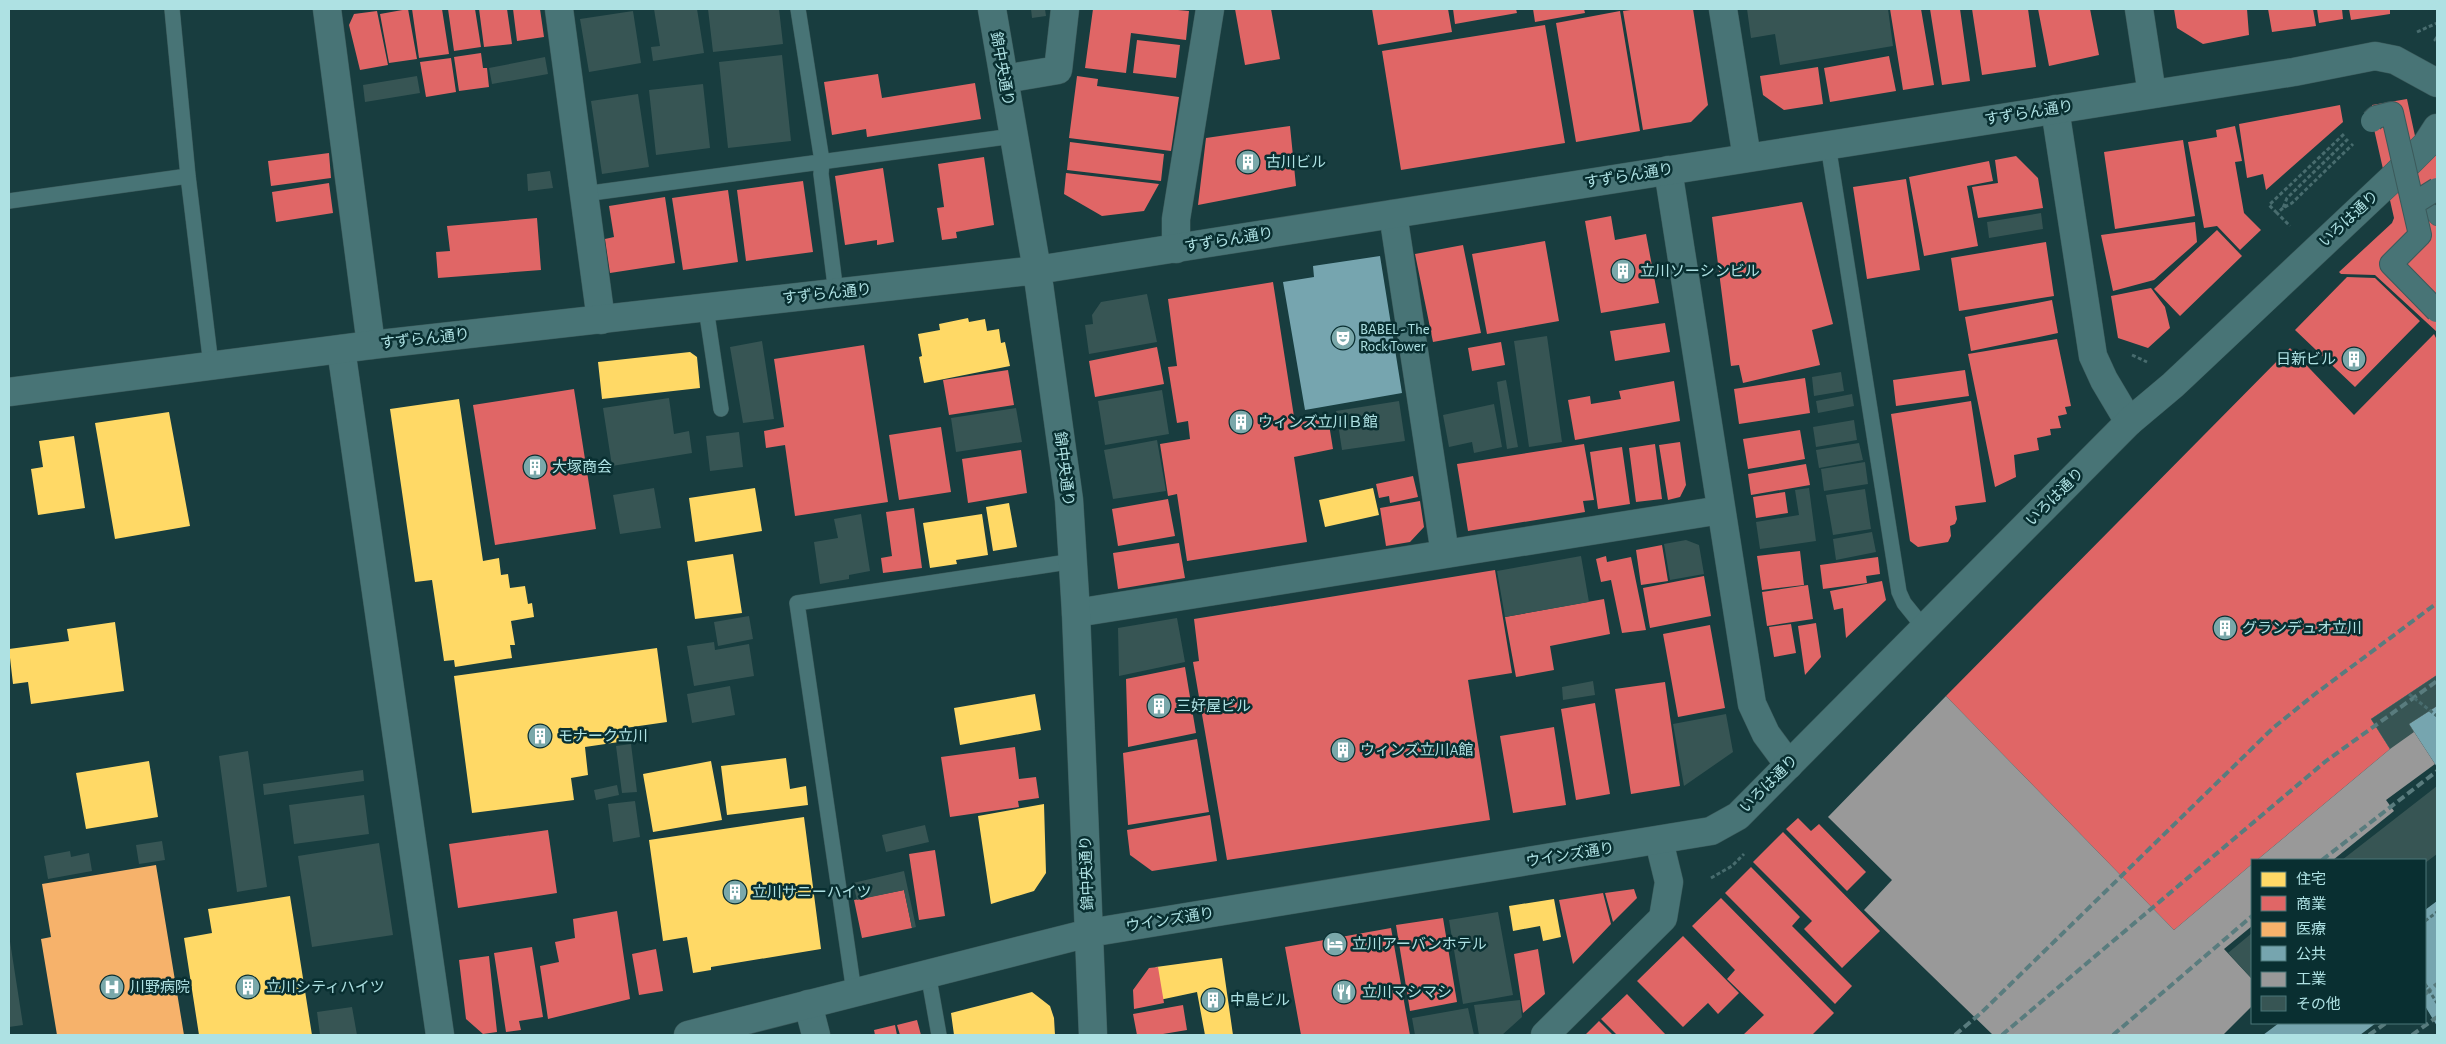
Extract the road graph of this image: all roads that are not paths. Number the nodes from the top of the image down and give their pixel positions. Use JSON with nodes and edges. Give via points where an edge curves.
{"nodes":[{"id":1,"x":172,"y":9,"type":"edge"},
{"id":2,"x":327,"y":9,"type":"edge"},
{"id":3,"x":560,"y":9,"type":"edge"},
{"id":4,"x":798,"y":9,"type":"edge"},
{"id":5,"x":992,"y":9,"type":"edge"},
{"id":6,"x":1065,"y":9,"type":"edge"},
{"id":7,"x":1210,"y":9,"type":"edge"},
{"id":8,"x":1723,"y":9,"type":"edge"},
{"id":9,"x":2139,"y":9,"type":"edge"},
{"id":10,"x":1004,"y":79,"type":"junction"},
{"id":11,"x":2437,"y":83,"type":"edge"},
{"id":12,"x":2152,"y":94,"type":"junction"},
{"id":13,"x":2055,"y":109,"type":"junction"},
{"id":14,"x":2372,"y":121,"type":"dead end"},
{"id":15,"x":2437,"y":128,"type":"edge"},
{"id":16,"x":1013,"y":136,"type":"junction"},
{"id":17,"x":1828,"y":145,"type":"junction"},
{"id":18,"x":1747,"y":158,"type":"junction"},
{"id":19,"x":822,"y":161,"type":"junction"},
{"id":20,"x":1668,"y":170,"type":"junction"},
{"id":21,"x":2397,"y":174,"type":"junction"},
{"id":22,"x":188,"y":176,"type":"junction"},
{"id":23,"x":2437,"y":189,"type":"edge"},
{"id":24,"x":584,"y":194,"type":"junction"},
{"id":25,"x":9,"y":202,"type":"edge"},
{"id":26,"x":2413,"y":204,"type":"junction"},
{"id":27,"x":1393,"y":214,"type":"junction"},
{"id":28,"x":2437,"y":218,"type":"edge"},
{"id":29,"x":1176,"y":248,"type":"junction"},
{"id":30,"x":1037,"y":270,"type":"junction"},
{"id":31,"x":836,"y":293,"type":"junction"},
{"id":32,"x":706,"y":308,"type":"junction"},
{"id":33,"x":2437,"y":311,"type":"edge"},
{"id":34,"x":601,"y":320,"type":"junction"},
{"id":35,"x":371,"y":346,"type":"junction"},
{"id":36,"x":341,"y":349,"type":"junction"},
{"id":37,"x":210,"y":365,"type":"junction"},
{"id":38,"x":9,"y":392,"type":"edge"},
{"id":39,"x":721,"y":409,"type":"dead end"},
{"id":40,"x":2129,"y":422,"type":"junction"},
{"id":41,"x":1721,"y":510,"type":"junction"},
{"id":42,"x":1445,"y":554,"type":"junction"},
{"id":43,"x":1074,"y":562,"type":"junction"},
{"id":44,"x":1076,"y":613,"type":"junction"},
{"id":45,"x":1925,"y":629,"type":"junction"},
{"id":46,"x":1789,"y":765,"type":"junction"},
{"id":47,"x":1659,"y":841,"type":"junction"},
{"id":48,"x":1089,"y":934,"type":"junction"},
{"id":49,"x":928,"y":973,"type":"junction"},
{"id":50,"x":854,"y":992,"type":"junction"},
{"id":51,"x":808,"y":1004,"type":"junction"},
{"id":52,"x":440,"y":1035,"type":"edge"},
{"id":53,"x":688,"y":1035,"type":"edge"},
{"id":54,"x":816,"y":1035,"type":"edge"},
{"id":55,"x":939,"y":1035,"type":"edge"},
{"id":56,"x":1092,"y":1035,"type":"edge"},
{"id":57,"x":1545,"y":1035,"type":"edge"}],
"edges":[{"from":1,"to":22,"type":"lane"},
{"from":2,"to":35,"type":"street"},
{"from":3,"to":24,"type":"street"},
{"from":4,"to":19,"type":"lane"},
{"from":5,"to":10,"type":"street","name":"錦中央通り"},
{"from":6,"to":10,"type":"street","via":[[1058,70]]},
{"from":7,"to":29,"type":"street","via":[[1176,219]]},
{"from":8,"to":18,"type":"street"},
{"from":9,"to":12,"type":"street"},
{"from":10,"to":16,"type":"street","name":"錦中央通り"},
{"from":11,"to":12,"type":"street","name":"すずらん通り","via":[[2395,60],[2374,56]]},
{"from":12,"to":13,"type":"street","name":"すずらん通り"},
{"from":13,"to":17,"type":"street","name":"すずらん通り"},
{"from":13,"to":40,"type":"street","via":[[2093,356]]},
{"from":14,"to":26,"type":"street","bridge":true,"via":[[2392,113]]},
{"from":15,"to":21,"type":"street","name":"いろは通り","via":[[2426,145]]},
{"from":16,"to":19,"type":"lane"},
{"from":16,"to":30,"type":"street","name":"錦中央通り"},
{"from":17,"to":18,"type":"street","name":"すずらん通り"},
{"from":17,"to":45,"type":"lane","via":[[1899,592]]},
{"from":18,"to":20,"type":"street","name":"すずらん通り"},
{"from":19,"to":24,"type":"lane"},
{"from":19,"to":31,"type":"lane","via":[[820,174]]},
{"from":20,"to":27,"type":"street","name":"すずらん通り"},
{"from":20,"to":41,"type":"street"},
{"from":21,"to":28,"type":"lane"},
{"from":21,"to":40,"type":"street","name":"いろは通り","via":[[2173,385]]},
{"from":22,"to":25,"type":"lane"},
{"from":22,"to":37,"type":"lane"},
{"from":23,"to":26,"type":"street","bridge":true},
{"from":24,"to":34,"type":"street"},
{"from":26,"to":33,"type":"street","bridge":true,"via":[[2420,235],[2390,264]]},
{"from":27,"to":29,"type":"street","name":"すずらん通り"},
{"from":27,"to":42,"type":"street"},
{"from":29,"to":30,"type":"street","name":"すずらん通り"},
{"from":30,"to":31,"type":"street","name":"すずらん通り"},
{"from":30,"to":43,"type":"street","name":"錦中央通り","via":[[1069,500]]},
{"from":31,"to":32,"type":"street","name":"すずらん通り"},
{"from":32,"to":34,"type":"street","name":"すずらん通り"},
{"from":32,"to":39,"type":"lane"},
{"from":34,"to":35,"type":"street","name":"すずらん通り"},
{"from":35,"to":36,"type":"street","name":"すずらん通り"},
{"from":36,"to":37,"type":"street","name":"すずらん通り"},
{"from":36,"to":52,"type":"street"},
{"from":37,"to":38,"type":"street","name":"すずらん通り"},
{"from":40,"to":45,"type":"street","name":"いろは通り"},
{"from":41,"to":42,"type":"street"},
{"from":41,"to":46,"type":"street","via":[[1752,704],[1766,734]]},
{"from":42,"to":44,"type":"street"},
{"from":43,"to":44,"type":"street","name":"錦中央通り"},
{"from":43,"to":50,"type":"lane","via":[[797,603]]},
{"from":44,"to":48,"type":"street","name":"錦中央通り"},
{"from":45,"to":46,"type":"street","name":"いろは通り"},
{"from":46,"to":47,"type":"street","name":"いろは通り","via":[[1738,816],[1711,831]]},
{"from":47,"to":48,"type":"street","name":"ウインズ通り"},
{"from":47,"to":57,"type":"street","via":[[1670,882],[1664,918]]},
{"from":48,"to":49,"type":"street","name":"ウインズ通り"},
{"from":48,"to":56,"type":"street","name":"錦中央通り"},
{"from":49,"to":50,"type":"street","name":"ウインズ通り"},
{"from":49,"to":55,"type":"lane"},
{"from":50,"to":51,"type":"street","name":"ウインズ通り"},
{"from":51,"to":53,"type":"street","name":"ウインズ通り"},
{"from":51,"to":54,"type":"street"}]}
